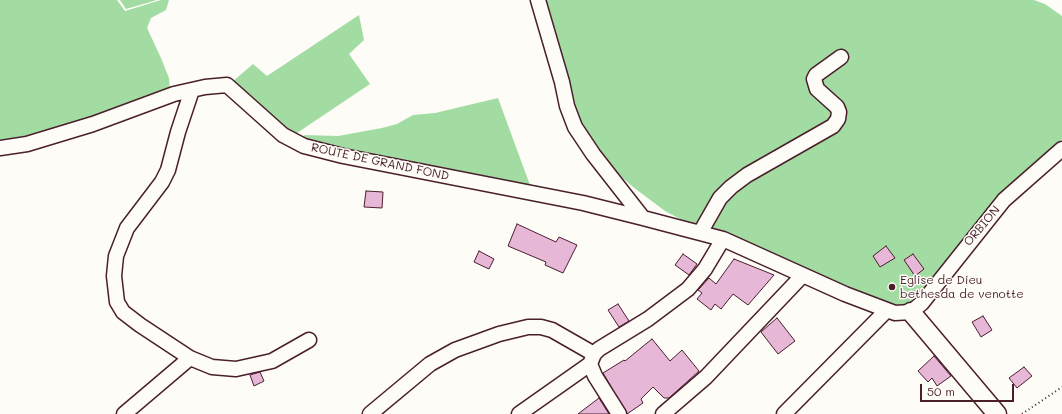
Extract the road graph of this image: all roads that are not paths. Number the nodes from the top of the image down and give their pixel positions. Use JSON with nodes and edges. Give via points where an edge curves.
{"nodes":[{"id":1,"x":538,"y":0,"type":"edge"},
{"id":2,"x":841,"y":57,"type":"dead end"},
{"id":3,"x":192,"y":90,"type":"junction"},
{"id":4,"x":0,"y":148,"type":"edge"},
{"id":5,"x":1062,"y":149,"type":"edge"},
{"id":6,"x":643,"y":218,"type":"junction"},
{"id":7,"x":700,"y":233,"type":"junction"},
{"id":8,"x":723,"y":239,"type":"junction"},
{"id":9,"x":803,"y":275,"type":"junction"},
{"id":10,"x":887,"y":310,"type":"junction"},
{"id":11,"x":911,"y":312,"type":"junction"},
{"id":12,"x":309,"y":340,"type":"dead end"},
{"id":13,"x":190,"y":358,"type":"junction"},
{"id":14,"x":592,"y":359,"type":"junction"},
{"id":15,"x":124,"y":414,"type":"edge"},
{"id":16,"x":370,"y":414,"type":"edge"},
{"id":17,"x":519,"y":414,"type":"edge"},
{"id":18,"x":619,"y":414,"type":"edge"},
{"id":19,"x":663,"y":414,"type":"edge"},
{"id":20,"x":784,"y":414,"type":"edge"},
{"id":21,"x":997,"y":414,"type":"edge"}],
"edges":[{"from":1,"to":6,"type":"street","via":[[562,82],[566,106],[575,128]]},
{"from":2,"to":7,"type":"street","via":[[814,79],[817,89],[837,107],[838,119],[833,126],[747,175],[731,187],[720,198]]},
{"from":3,"to":4,"type":"street","name":"ROUTE DE GRAND FOND","via":[[34,142]]},
{"from":3,"to":6,"type":"street","name":"ROUTE DE GRAND FOND","via":[[227,85],[283,135],[304,146],[583,203]]},
{"from":3,"to":13,"type":"street","via":[[168,170],[162,182],[127,228],[116,256],[114,276],[117,302],[123,312]]},
{"from":5,"to":11,"type":"street","name":"ORBION","via":[[1004,200],[932,292]]},
{"from":6,"to":7,"type":"street","name":"ROUTE DE GRAND FOND"},
{"from":7,"to":8,"type":"street","name":"ROUTE DE GRAND FOND"},
{"from":8,"to":9,"type":"street","name":"ROUTE DE GRAND FOND"},
{"from":8,"to":14,"type":"street","via":[[705,269],[688,289],[648,319],[607,344]]},
{"from":9,"to":10,"type":"street","name":"ROUTE DE GRAND FOND"},
{"from":9,"to":19,"type":"street","via":[[706,377]]},
{"from":10,"to":11,"type":"street","name":"ROUTE DE GRAND FOND"},
{"from":10,"to":20,"type":"street"},
{"from":11,"to":21,"type":"street"},
{"from":12,"to":13,"type":"street","via":[[272,361],[236,370],[212,368]]},
{"from":13,"to":15,"type":"street"},
{"from":14,"to":16,"type":"street","via":[[552,330],[541,327],[528,327],[499,334],[455,350],[430,364]]},
{"from":14,"to":17,"type":"street"},
{"from":14,"to":18,"type":"street","via":[[595,376]]}]}
